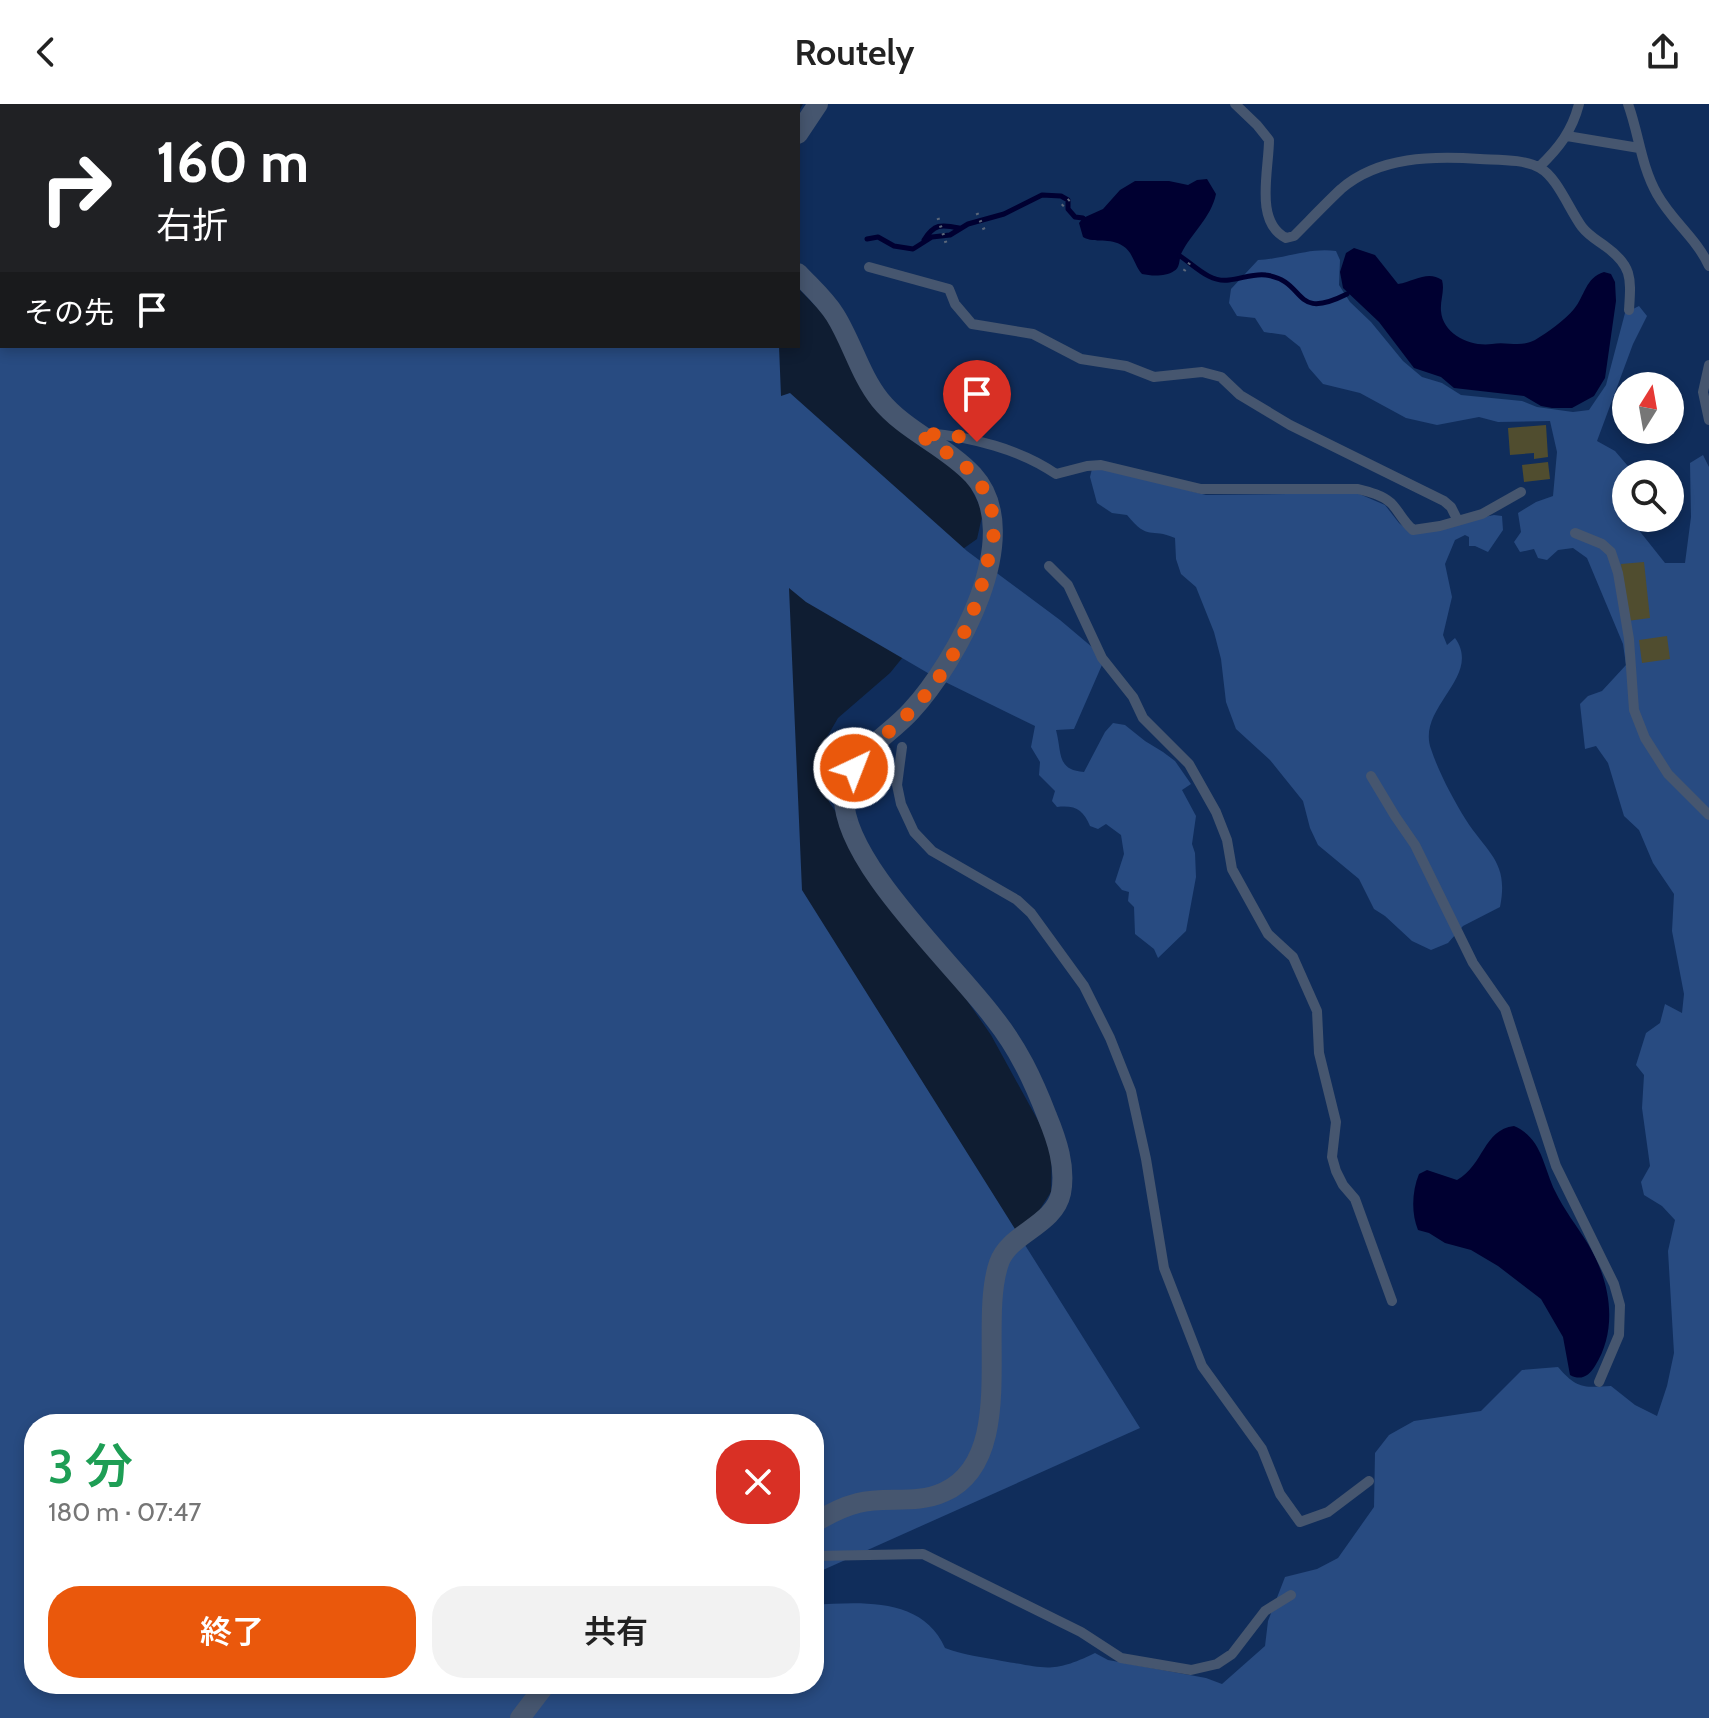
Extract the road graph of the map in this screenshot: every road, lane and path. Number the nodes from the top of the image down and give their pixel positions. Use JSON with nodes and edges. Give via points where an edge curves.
{"nodes":[{"id":1,"x":818,"y":104,"type":"edge"},
{"id":2,"x":1235,"y":104,"type":"edge"},
{"id":3,"x":1579,"y":104,"type":"edge"},
{"id":4,"x":1628,"y":104,"type":"edge"},
{"id":5,"x":800,"y":131,"type":"edge"},
{"id":6,"x":1567,"y":136,"type":"junction"},
{"id":7,"x":1639,"y":148,"type":"junction"},
{"id":8,"x":1539,"y":167,"type":"junction"},
{"id":9,"x":1072,"y":197,"type":"dead end"},
{"id":10,"x":1062,"y":206,"type":"dead end"},
{"id":11,"x":977,"y":213,"type":"dead end"},
{"id":12,"x":938,"y":218,"type":"dead end"},
{"id":13,"x":986,"y":234,"type":"dead end"},
{"id":14,"x":946,"y":243,"type":"dead end"},
{"id":15,"x":1193,"y":258,"type":"dead end"},
{"id":16,"x":1709,"y":266,"type":"edge"},
{"id":17,"x":869,"y":267,"type":"dead end"},
{"id":18,"x":1184,"y":271,"type":"dead end"},
{"id":19,"x":800,"y":275,"type":"edge"},
{"id":20,"x":1629,"y":310,"type":"dead end"},
{"id":21,"x":1709,"y":365,"type":"edge"},
{"id":22,"x":1709,"y":420,"type":"edge"},
{"id":23,"x":918,"y":433,"type":"junction"},
{"id":24,"x":1521,"y":492,"type":"dead end"},
{"id":25,"x":1457,"y":519,"type":"junction"},
{"id":26,"x":1575,"y":533,"type":"dead end"},
{"id":27,"x":1049,"y":566,"type":"dead end"},
{"id":28,"x":902,"y":747,"type":"dead end"},
{"id":29,"x":1371,"y":776,"type":"dead end"},
{"id":30,"x":1709,"y":815,"type":"edge"},
{"id":31,"x":1392,"y":1301,"type":"dead end"},
{"id":32,"x":1599,"y":1382,"type":"dead end"},
{"id":33,"x":1369,"y":1481,"type":"dead end"},
{"id":34,"x":824,"y":1517,"type":"edge"},
{"id":35,"x":824,"y":1556,"type":"edge"},
{"id":36,"x":1291,"y":1595,"type":"dead end"},
{"id":37,"x":538,"y":1694,"type":"edge"},
{"id":38,"x":520,"y":1718,"type":"edge"}],
"edges":[{"from":1,"to":5,"type":"street"},
{"from":2,"to":8,"type":"lane","via":[[1269,140],[1270,219],[1273,230],[1286,238],[1362,174],[1383,166],[1446,158]]},
{"from":3,"to":6,"type":"lane"},
{"from":4,"to":7,"type":"lane"},
{"from":6,"to":7,"type":"lane"},
{"from":6,"to":8,"type":"lane"},
{"from":7,"to":16,"type":"lane","via":[[1657,194]]},
{"from":8,"to":20,"type":"lane","via":[[1584,229],[1624,262],[1630,274]]},
{"from":9,"to":10,"type":"path"},
{"from":11,"to":13,"type":"path"},
{"from":12,"to":14,"type":"path"},
{"from":15,"to":18,"type":"path"},
{"from":17,"to":25,"type":"lane","via":[[949,289],[972,324],[1033,334],[1081,359],[1154,377],[1202,372],[1221,377],[1290,425],[1444,501]]},
{"from":19,"to":23,"type":"street","via":[[835,316],[882,403]]},
{"from":21,"to":22,"type":"lane","via":[[1703,392]]},
{"from":23,"to":25,"type":"lane","via":[[957,436],[1039,463],[1056,474],[1101,465],[1201,489],[1358,489],[1392,504],[1413,530]]},
{"from":23,"to":34,"type":"street","via":[[976,478],[991,507],[994,532],[980,599],[958,645],[929,691],[860,760],[844,798],[853,834],[873,873],[1021,1055],[1058,1142],[1062,1177],[1056,1208],[999,1261],[992,1314],[993,1392],[979,1460],[961,1483],[940,1494],[859,1503]]},
{"from":24,"to":25,"type":"lane","via":[[1482,514]]},
{"from":26,"to":30,"type":"lane","via":[[1611,552],[1629,639],[1634,710],[1645,738],[1668,774]]},
{"from":27,"to":31,"type":"lane","via":[[1068,585],[1102,658],[1143,718],[1189,764],[1216,812],[1232,869],[1268,934],[1293,957],[1317,1011],[1319,1053],[1336,1122],[1336,1171],[1355,1199]]},
{"from":28,"to":33,"type":"lane","via":[[897,785],[914,832],[932,851],[1009,894],[1031,913],[1084,986],[1131,1091],[1164,1268],[1202,1366],[1262,1449],[1280,1494],[1300,1522],[1328,1512]]},
{"from":29,"to":32,"type":"lane","via":[[1415,845],[1473,963],[1505,1009],[1556,1166],[1614,1284],[1619,1335]]},
{"from":35,"to":36,"type":"lane","via":[[923,1554],[1081,1632],[1121,1658],[1191,1670],[1232,1654],[1265,1611]]},
{"from":37,"to":38,"type":"street"}]}
